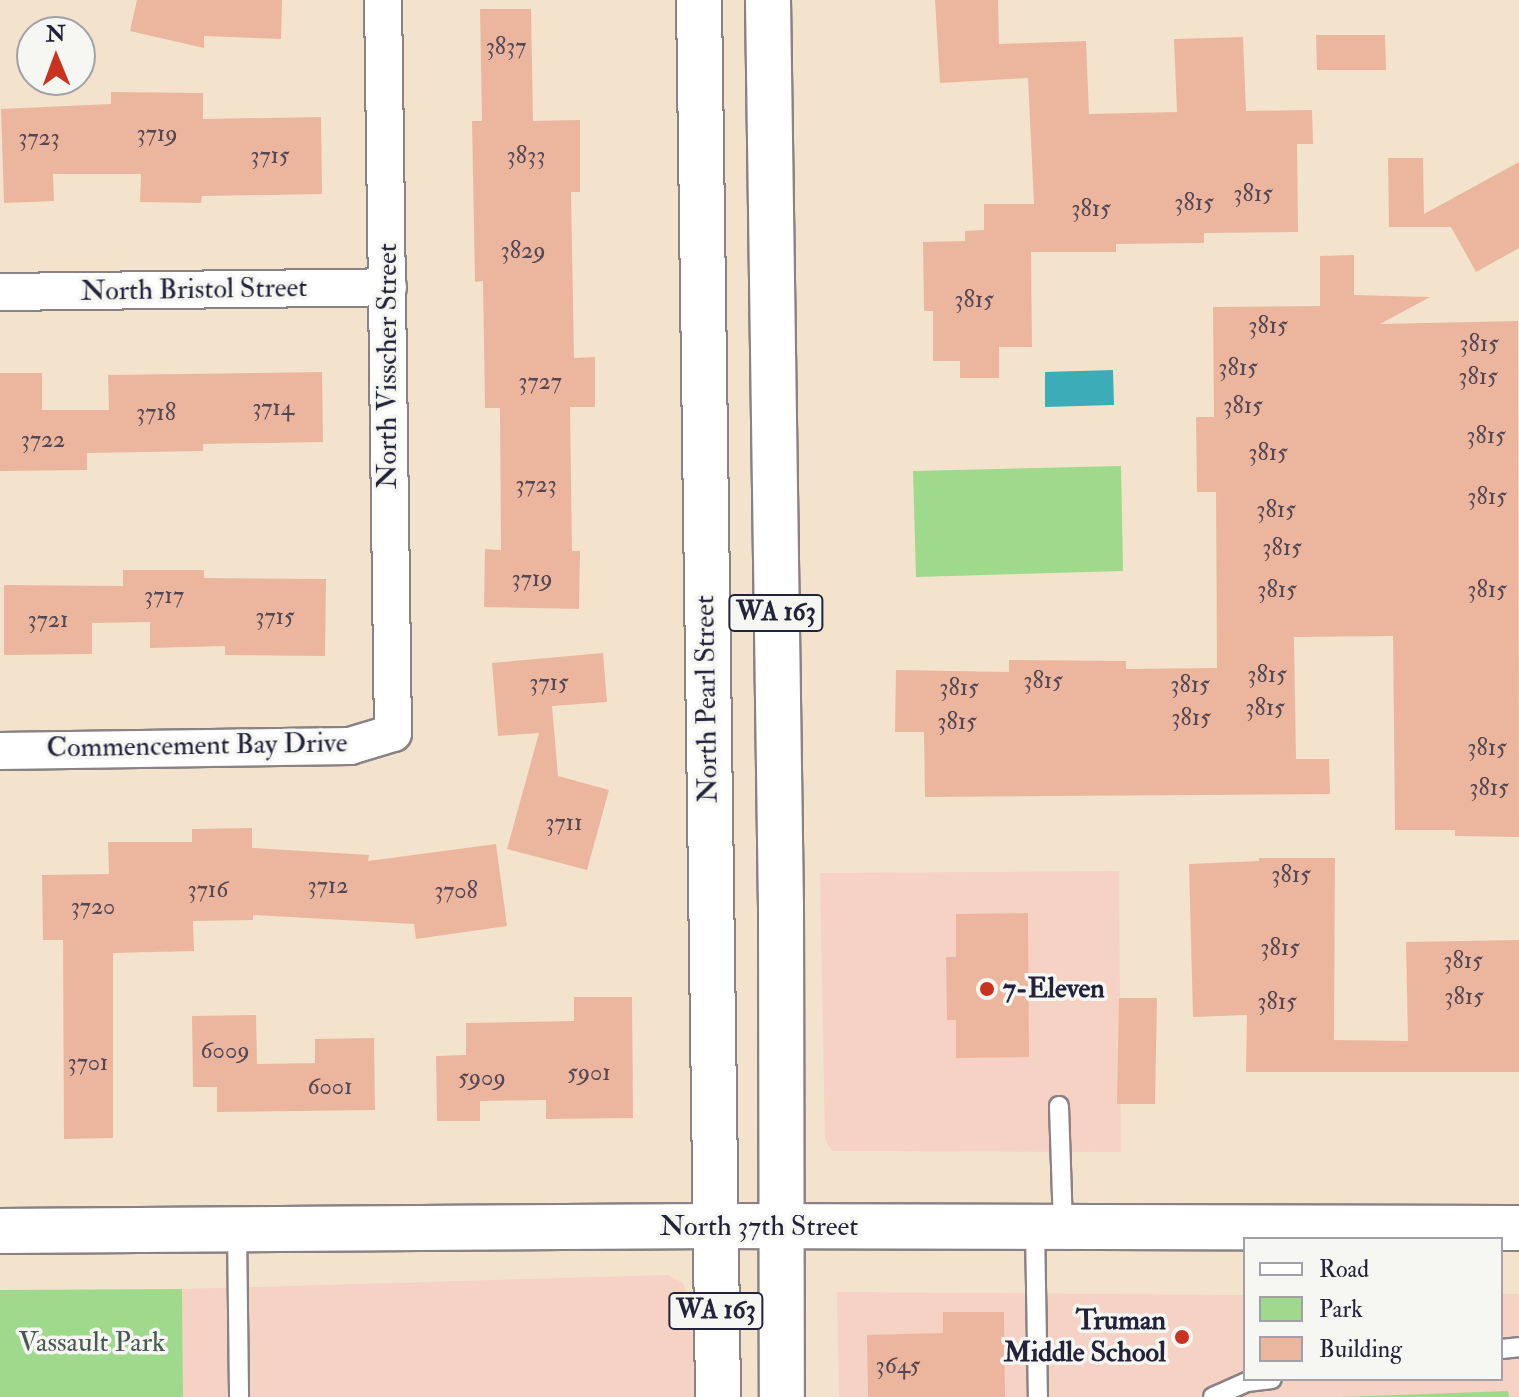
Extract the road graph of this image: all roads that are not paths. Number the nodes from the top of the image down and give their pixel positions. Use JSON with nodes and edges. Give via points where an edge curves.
{"nodes":[{"id":1,"x":383,"y":0,"type":"edge"},
{"id":2,"x":699,"y":0,"type":"edge"},
{"id":3,"x":768,"y":0,"type":"edge"},
{"id":4,"x":388,"y":287,"type":"junction"},
{"id":5,"x":0,"y":292,"type":"edge"},
{"id":6,"x":393,"y":733,"type":"joint"},
{"id":7,"x":0,"y":751,"type":"edge"},
{"id":8,"x":1059,"y":1106,"type":"dead end"},
{"id":9,"x":715,"y":1226,"type":"junction"},
{"id":10,"x":779,"y":1226,"type":"junction"},
{"id":11,"x":1519,"y":1228,"type":"edge"},
{"id":12,"x":237,"y":1229,"type":"junction"},
{"id":13,"x":1049,"y":1229,"type":"junction"},
{"id":14,"x":0,"y":1231,"type":"edge"},
{"id":15,"x":1255,"y":1381,"type":"edge"},
{"id":16,"x":239,"y":1397,"type":"edge"},
{"id":17,"x":718,"y":1397,"type":"edge"},
{"id":18,"x":782,"y":1397,"type":"edge"},
{"id":19,"x":1038,"y":1397,"type":"edge"},
{"id":20,"x":1213,"y":1397,"type":"edge"}],
"edges":[{"from":1,"to":4,"type":"street","name":"North Visscher Street"},
{"from":2,"to":9,"type":"main road","name":"North Pearl Street","number":"WA 163"},
{"from":3,"to":10,"type":"main road","number":"WA 163","via":[[781,906]]},
{"from":4,"to":5,"type":"street","name":"North Bristol Street"},
{"from":4,"to":6,"type":"street","name":"North Visscher Street"},
{"from":6,"to":7,"type":"street","name":"Commencement Bay Drive","via":[[350,746]]},
{"from":8,"to":13,"type":"lane"},
{"from":9,"to":10,"type":"main road","name":"North 37th Street"},
{"from":9,"to":12,"type":"main road","name":"North 37th Street"},
{"from":9,"to":17,"type":"main road","name":"North Pearl Street","number":"WA 163"},
{"from":10,"to":13,"type":"main road","name":"North 37th Street"},
{"from":10,"to":18,"type":"main road","number":"WA 163"},
{"from":11,"to":13,"type":"main road","name":"North 37th Street"},
{"from":12,"to":14,"type":"main road","name":"North 37th Street"},
{"from":12,"to":16,"type":"lane"},
{"from":13,"to":19,"type":"lane"},
{"from":15,"to":20,"type":"lane"}]}
